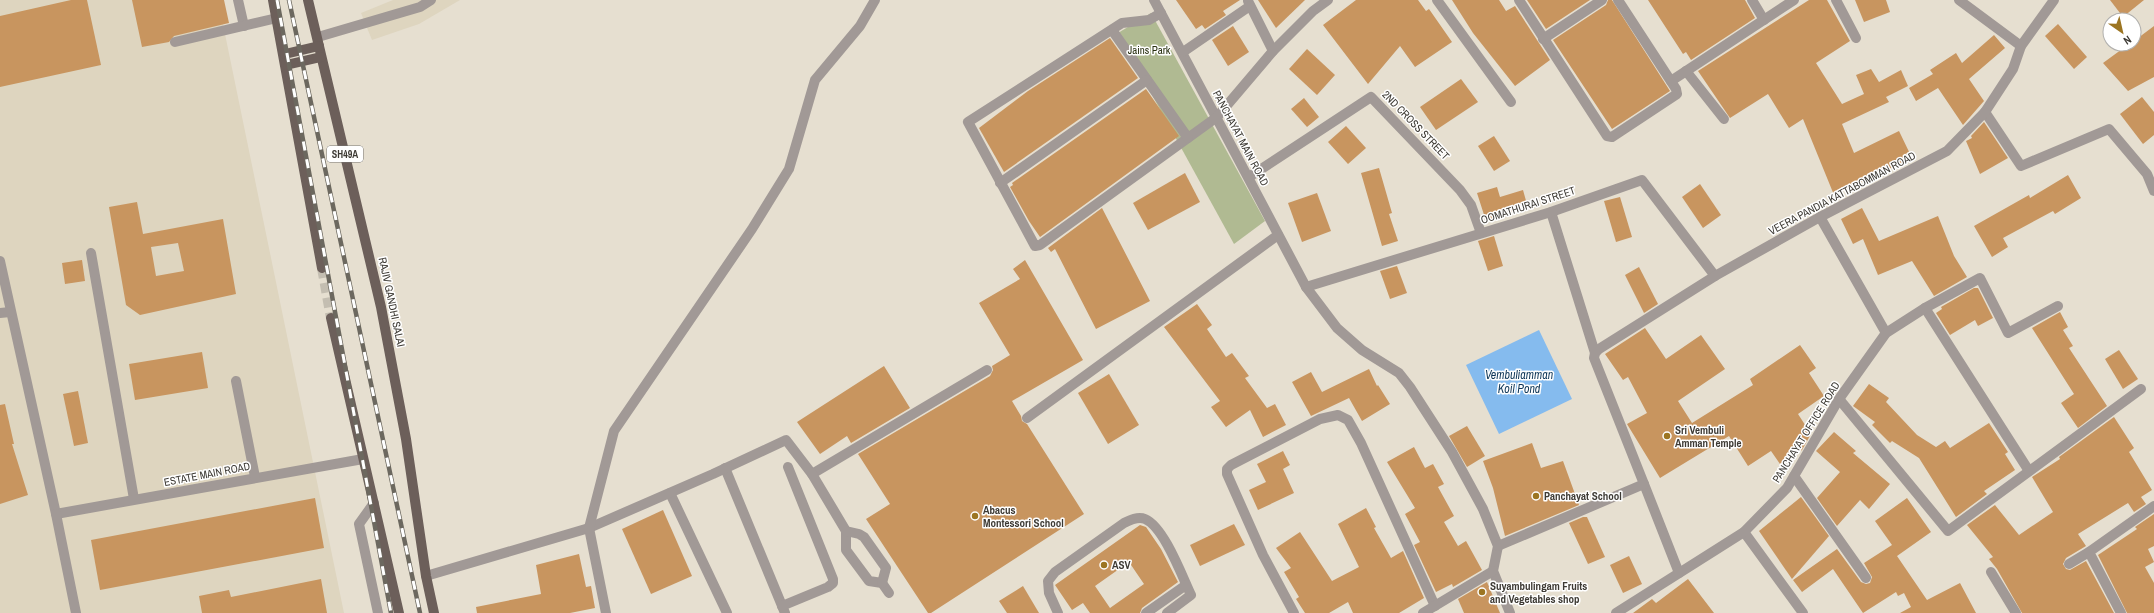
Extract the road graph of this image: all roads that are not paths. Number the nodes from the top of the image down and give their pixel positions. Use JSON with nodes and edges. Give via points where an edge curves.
{"nodes":[{"id":1,"x":238,"y":0,"type":"edge"},
{"id":2,"x":273,"y":0,"type":"edge"},
{"id":3,"x":308,"y":0,"type":"edge"},
{"id":4,"x":431,"y":0,"type":"edge"},
{"id":5,"x":876,"y":0,"type":"edge"},
{"id":6,"x":1154,"y":0,"type":"edge"},
{"id":7,"x":1437,"y":0,"type":"edge"},
{"id":8,"x":1519,"y":0,"type":"edge"},
{"id":9,"x":1602,"y":0,"type":"edge"},
{"id":10,"x":1618,"y":0,"type":"edge"},
{"id":11,"x":1752,"y":0,"type":"edge"},
{"id":12,"x":1794,"y":0,"type":"edge"},
{"id":13,"x":1836,"y":0,"type":"edge"},
{"id":14,"x":1959,"y":0,"type":"edge"},
{"id":15,"x":2054,"y":0,"type":"edge"},
{"id":16,"x":1323,"y":1,"type":"edge"},
{"id":17,"x":1249,"y":3,"type":"edge"},
{"id":18,"x":1161,"y":13,"type":"junction"},
{"id":19,"x":277,"y":18,"type":"junction"},
{"id":20,"x":1764,"y":20,"type":"junction"},
{"id":21,"x":244,"y":26,"type":"junction"},
{"id":22,"x":1112,"y":30,"type":"junction"},
{"id":23,"x":1856,"y":38,"type":"dead end"},
{"id":24,"x":1543,"y":39,"type":"junction"},
{"id":25,"x":175,"y":42,"type":"dead end"},
{"id":26,"x":318,"y":42,"type":"junction"},
{"id":27,"x":2021,"y":46,"type":"junction"},
{"id":28,"x":1273,"y":51,"type":"junction"},
{"id":29,"x":1183,"y":52,"type":"junction"},
{"id":30,"x":284,"y":54,"type":"junction"},
{"id":31,"x":321,"y":58,"type":"junction"},
{"id":32,"x":286,"y":66,"type":"junction"},
{"id":33,"x":1686,"y":71,"type":"junction"},
{"id":34,"x":1147,"y":80,"type":"junction"},
{"id":35,"x":1671,"y":81,"type":"junction"},
{"id":36,"x":1511,"y":102,"type":"dead end"},
{"id":37,"x":1985,"y":112,"type":"junction"},
{"id":38,"x":1217,"y":116,"type":"junction"},
{"id":39,"x":1724,"y":119,"type":"dead end"},
{"id":40,"x":1188,"y":138,"type":"junction"},
{"id":41,"x":1249,"y":177,"type":"junction"},
{"id":42,"x":1000,"y":183,"type":"junction"},
{"id":43,"x":2154,"y":191,"type":"edge"},
{"id":44,"x":1551,"y":212,"type":"junction"},
{"id":45,"x":1820,"y":217,"type":"junction"},
{"id":46,"x":1481,"y":233,"type":"junction"},
{"id":47,"x":1278,"y":235,"type":"junction"},
{"id":48,"x":92,"y":253,"type":"dead end"},
{"id":49,"x":0,"y":261,"type":"edge"},
{"id":50,"x":322,"y":268,"type":"tunnel mouth"},
{"id":51,"x":1715,"y":276,"type":"junction"},
{"id":52,"x":1306,"y":286,"type":"junction"},
{"id":53,"x":2058,"y":306,"type":"dead end"},
{"id":54,"x":1925,"y":308,"type":"junction"},
{"id":55,"x":10,"y":312,"type":"junction"},
{"id":56,"x":0,"y":314,"type":"edge"},
{"id":57,"x":331,"y":318,"type":"tunnel mouth"},
{"id":58,"x":1886,"y":333,"type":"junction"},
{"id":59,"x":1594,"y":356,"type":"junction"},
{"id":60,"x":987,"y":370,"type":"dead end"},
{"id":61,"x":236,"y":381,"type":"dead end"},
{"id":62,"x":2141,"y":389,"type":"dead end"},
{"id":63,"x":1839,"y":399,"type":"junction"},
{"id":64,"x":1027,"y":418,"type":"dead end"},
{"id":65,"x":364,"y":459,"type":"junction"},
{"id":66,"x":788,"y":467,"type":"dead end"},
{"id":67,"x":725,"y":468,"type":"junction"},
{"id":68,"x":2029,"y":471,"type":"junction"},
{"id":69,"x":812,"y":474,"type":"junction"},
{"id":70,"x":1794,"y":476,"type":"junction"},
{"id":71,"x":255,"y":477,"type":"junction"},
{"id":72,"x":1644,"y":484,"type":"junction"},
{"id":73,"x":670,"y":493,"type":"junction"},
{"id":74,"x":134,"y":500,"type":"junction"},
{"id":75,"x":374,"y":503,"type":"junction"},
{"id":76,"x":2154,"y":506,"type":"edge"},
{"id":77,"x":56,"y":514,"type":"junction"},
{"id":78,"x":589,"y":528,"type":"junction"},
{"id":79,"x":846,"y":532,"type":"junction"},
{"id":80,"x":1744,"y":532,"type":"junction"},
{"id":81,"x":1498,"y":546,"type":"junction"},
{"id":82,"x":2089,"y":552,"type":"junction"},
{"id":83,"x":2068,"y":564,"type":"dead end"},
{"id":84,"x":1493,"y":571,"type":"junction"},
{"id":85,"x":1991,"y":572,"type":"dead end"},
{"id":86,"x":1679,"y":573,"type":"junction"},
{"id":87,"x":426,"y":576,"type":"junction"},
{"id":88,"x":1866,"y":578,"type":"dead end"},
{"id":89,"x":882,"y":583,"type":"junction"},
{"id":90,"x":1186,"y":585,"type":"junction"},
{"id":91,"x":889,"y":593,"type":"dead end"},
{"id":92,"x":1435,"y":606,"type":"junction"},
{"id":93,"x":784,"y":609,"type":"edge"},
{"id":94,"x":76,"y":613,"type":"edge"},
{"id":95,"x":378,"y":613,"type":"edge"},
{"id":96,"x":399,"y":613,"type":"edge"},
{"id":97,"x":434,"y":613,"type":"edge"},
{"id":98,"x":606,"y":613,"type":"edge"},
{"id":99,"x":727,"y":613,"type":"edge"},
{"id":100,"x":1058,"y":613,"type":"edge"},
{"id":101,"x":1146,"y":613,"type":"edge"},
{"id":102,"x":1167,"y":613,"type":"edge"},
{"id":103,"x":1294,"y":613,"type":"edge"},
{"id":104,"x":1424,"y":613,"type":"edge"},
{"id":105,"x":1510,"y":613,"type":"edge"},
{"id":106,"x":1616,"y":613,"type":"edge"},
{"id":107,"x":1804,"y":613,"type":"edge"},
{"id":108,"x":2016,"y":613,"type":"edge"},
{"id":109,"x":2121,"y":613,"type":"edge"}],
"edges":[{"from":1,"to":21,"type":"street"},
{"from":2,"to":19,"type":"main road"},
{"from":3,"to":26,"type":"main road","name":"RAJIV GANDHI SALAI","number":"SH49A"},
{"from":4,"to":26,"type":"street","via":[[420,7]]},
{"from":5,"to":78,"type":"street","via":[[860,26],[815,80],[789,169],[735,254],[614,431]]},
{"from":6,"to":18,"type":"street","name":"PANCHAYAT MAIN ROAD"},
{"from":7,"to":36,"type":"street"},
{"from":8,"to":24,"type":"street"},
{"from":9,"to":24,"type":"street"},
{"from":10,"to":35,"type":"street"},
{"from":11,"to":20,"type":"street"},
{"from":12,"to":20,"type":"street"},
{"from":13,"to":23,"type":"street"},
{"from":14,"to":27,"type":"street"},
{"from":15,"to":27,"type":"street","name":"VEERA PANDIA KATTABOMMAN ROAD"},
{"from":16,"to":28,"type":"street"},
{"from":17,"to":28,"type":"street"},
{"from":17,"to":29,"type":"street"},
{"from":18,"to":22,"type":"street","via":[[1149,20],[1122,23]]},
{"from":18,"to":29,"type":"street","name":"PANCHAYAT MAIN ROAD"},
{"from":19,"to":21,"type":"street"},
{"from":19,"to":30,"type":"main road"},
{"from":20,"to":33,"type":"street"},
{"from":21,"to":25,"type":"street"},
{"from":22,"to":34,"type":"street"},
{"from":22,"to":42,"type":"street","via":[[968,122]]},
{"from":24,"to":35,"type":"street","via":[[1607,136],[1612,138],[1675,97],[1677,94]]},
{"from":26,"to":30,"type":"main road"},
{"from":26,"to":31,"type":"main road","name":"RAJIV GANDHI SALAI","number":"SH49A"},
{"from":27,"to":37,"type":"street","name":"VEERA PANDIA KATTABOMMAN ROAD","via":[[2013,69]]},
{"from":28,"to":38,"type":"street"},
{"from":29,"to":38,"type":"street","name":"PANCHAYAT MAIN ROAD"},
{"from":30,"to":32,"type":"main road"},
{"from":31,"to":32,"type":"main road"},
{"from":31,"to":87,"type":"main road","name":"RAJIV GANDHI SALAI","number":"SH49A","via":[[381,308],[407,446]]},
{"from":32,"to":50,"type":"main road"},
{"from":33,"to":35,"type":"street"},
{"from":33,"to":39,"type":"street"},
{"from":34,"to":40,"type":"street"},
{"from":34,"to":42,"type":"street"},
{"from":37,"to":43,"type":"street","via":[[2021,166],[2109,129],[2147,174]]},
{"from":37,"to":45,"type":"street","name":"VEERA PANDIA KATTABOMMAN ROAD","via":[[1947,151]]},
{"from":38,"to":40,"type":"street"},
{"from":38,"to":41,"type":"street","name":"PANCHAYAT MAIN ROAD"},
{"from":40,"to":42,"type":"street","via":[[1040,245],[1035,246]]},
{"from":41,"to":46,"type":"street","name":"2ND CROSS STREET","via":[[1371,97],[1460,190],[1471,206]]},
{"from":41,"to":47,"type":"street","name":"PANCHAYAT MAIN ROAD"},
{"from":44,"to":46,"type":"street","name":"OOMATHURAI STREET"},
{"from":44,"to":51,"type":"street","name":"OOMATHURAI STREET","via":[[1642,180]]},
{"from":44,"to":59,"type":"street"},
{"from":45,"to":51,"type":"street","name":"VEERA PANDIA KATTABOMMAN ROAD"},
{"from":45,"to":58,"type":"street"},
{"from":46,"to":52,"type":"street","name":"OOMATHURAI STREET"},
{"from":47,"to":52,"type":"street","name":"PANCHAYAT MAIN ROAD"},
{"from":47,"to":64,"type":"street"},
{"from":48,"to":74,"type":"street"},
{"from":49,"to":55,"type":"street"},
{"from":51,"to":59,"type":"street","name":"VEERA PANDIA KATTABOMMAN ROAD","via":[[1607,343]]},
{"from":52,"to":81,"type":"street","name":"PANCHAYAT MAIN ROAD","via":[[1337,328],[1362,350],[1399,373],[1410,387],[1452,452],[1483,509]]},
{"from":53,"to":54,"type":"street","name":"PANCHAYAT OFFICE ROAD","via":[[2008,333],[1980,278]]},
{"from":54,"to":58,"type":"street","name":"PANCHAYAT OFFICE ROAD"},
{"from":54,"to":68,"type":"street"},
{"from":55,"to":56,"type":"street"},
{"from":55,"to":77,"type":"street"},
{"from":57,"to":65,"type":"main road"},
{"from":58,"to":63,"type":"street","name":"PANCHAYAT OFFICE ROAD"},
{"from":59,"to":72,"type":"street"},
{"from":60,"to":69,"type":"street"},
{"from":61,"to":71,"type":"street"},
{"from":62,"to":68,"type":"street"},
{"from":63,"to":68,"type":"street","via":[[1948,531]]},
{"from":63,"to":70,"type":"street","name":"PANCHAYAT OFFICE ROAD"},
{"from":65,"to":71,"type":"street","name":"ESTATE MAIN ROAD"},
{"from":65,"to":75,"type":"main road"},
{"from":66,"to":93,"type":"street","via":[[833,584]]},
{"from":67,"to":69,"type":"street","via":[[786,440]]},
{"from":67,"to":73,"type":"street"},
{"from":67,"to":93,"type":"street"},
{"from":69,"to":79,"type":"street"},
{"from":70,"to":80,"type":"street","name":"PANCHAYAT OFFICE ROAD","via":[[1787,488]]},
{"from":70,"to":88,"type":"street"},
{"from":71,"to":74,"type":"street","name":"ESTATE MAIN ROAD"},
{"from":72,"to":81,"type":"street"},
{"from":72,"to":86,"type":"street"},
{"from":73,"to":78,"type":"street"},
{"from":73,"to":99,"type":"street"},
{"from":74,"to":77,"type":"street","name":"ESTATE MAIN ROAD"},
{"from":75,"to":95,"type":"street","via":[[359,524]]},
{"from":75,"to":96,"type":"main road"},
{"from":76,"to":82,"type":"street"},
{"from":77,"to":94,"type":"street"},
{"from":78,"to":87,"type":"street"},
{"from":78,"to":98,"type":"street"},
{"from":79,"to":89,"type":"street","via":[[846,550],[869,581]]},
{"from":79,"to":89,"type":"street","via":[[864,537],[886,568]]},
{"from":80,"to":86,"type":"street","name":"PANCHAYAT OFFICE ROAD"},
{"from":80,"to":107,"type":"street"},
{"from":81,"to":84,"type":"street"},
{"from":82,"to":83,"type":"street"},
{"from":82,"to":109,"type":"street"},
{"from":84,"to":92,"type":"street"},
{"from":84,"to":105,"type":"street"},
{"from":85,"to":108,"type":"street"},
{"from":86,"to":106,"type":"street","name":"PANCHAYAT OFFICE ROAD"},
{"from":87,"to":97,"type":"main road","name":"RAJIV GANDHI SALAI","number":"SH49A"},
{"from":89,"to":91,"type":"street"},
{"from":90,"to":100,"type":"street","via":[[1162,534],[1145,519],[1135,518],[1124,523],[1055,572],[1048,581],[1049,593]]},
{"from":90,"to":101,"type":"street"},
{"from":90,"to":102,"type":"street","via":[[1191,595]]},
{"from":92,"to":103,"type":"street","via":[[1361,443],[1348,420],[1338,415],[1320,420],[1227,469],[1263,555]]},
{"from":92,"to":104,"type":"street"}]}
